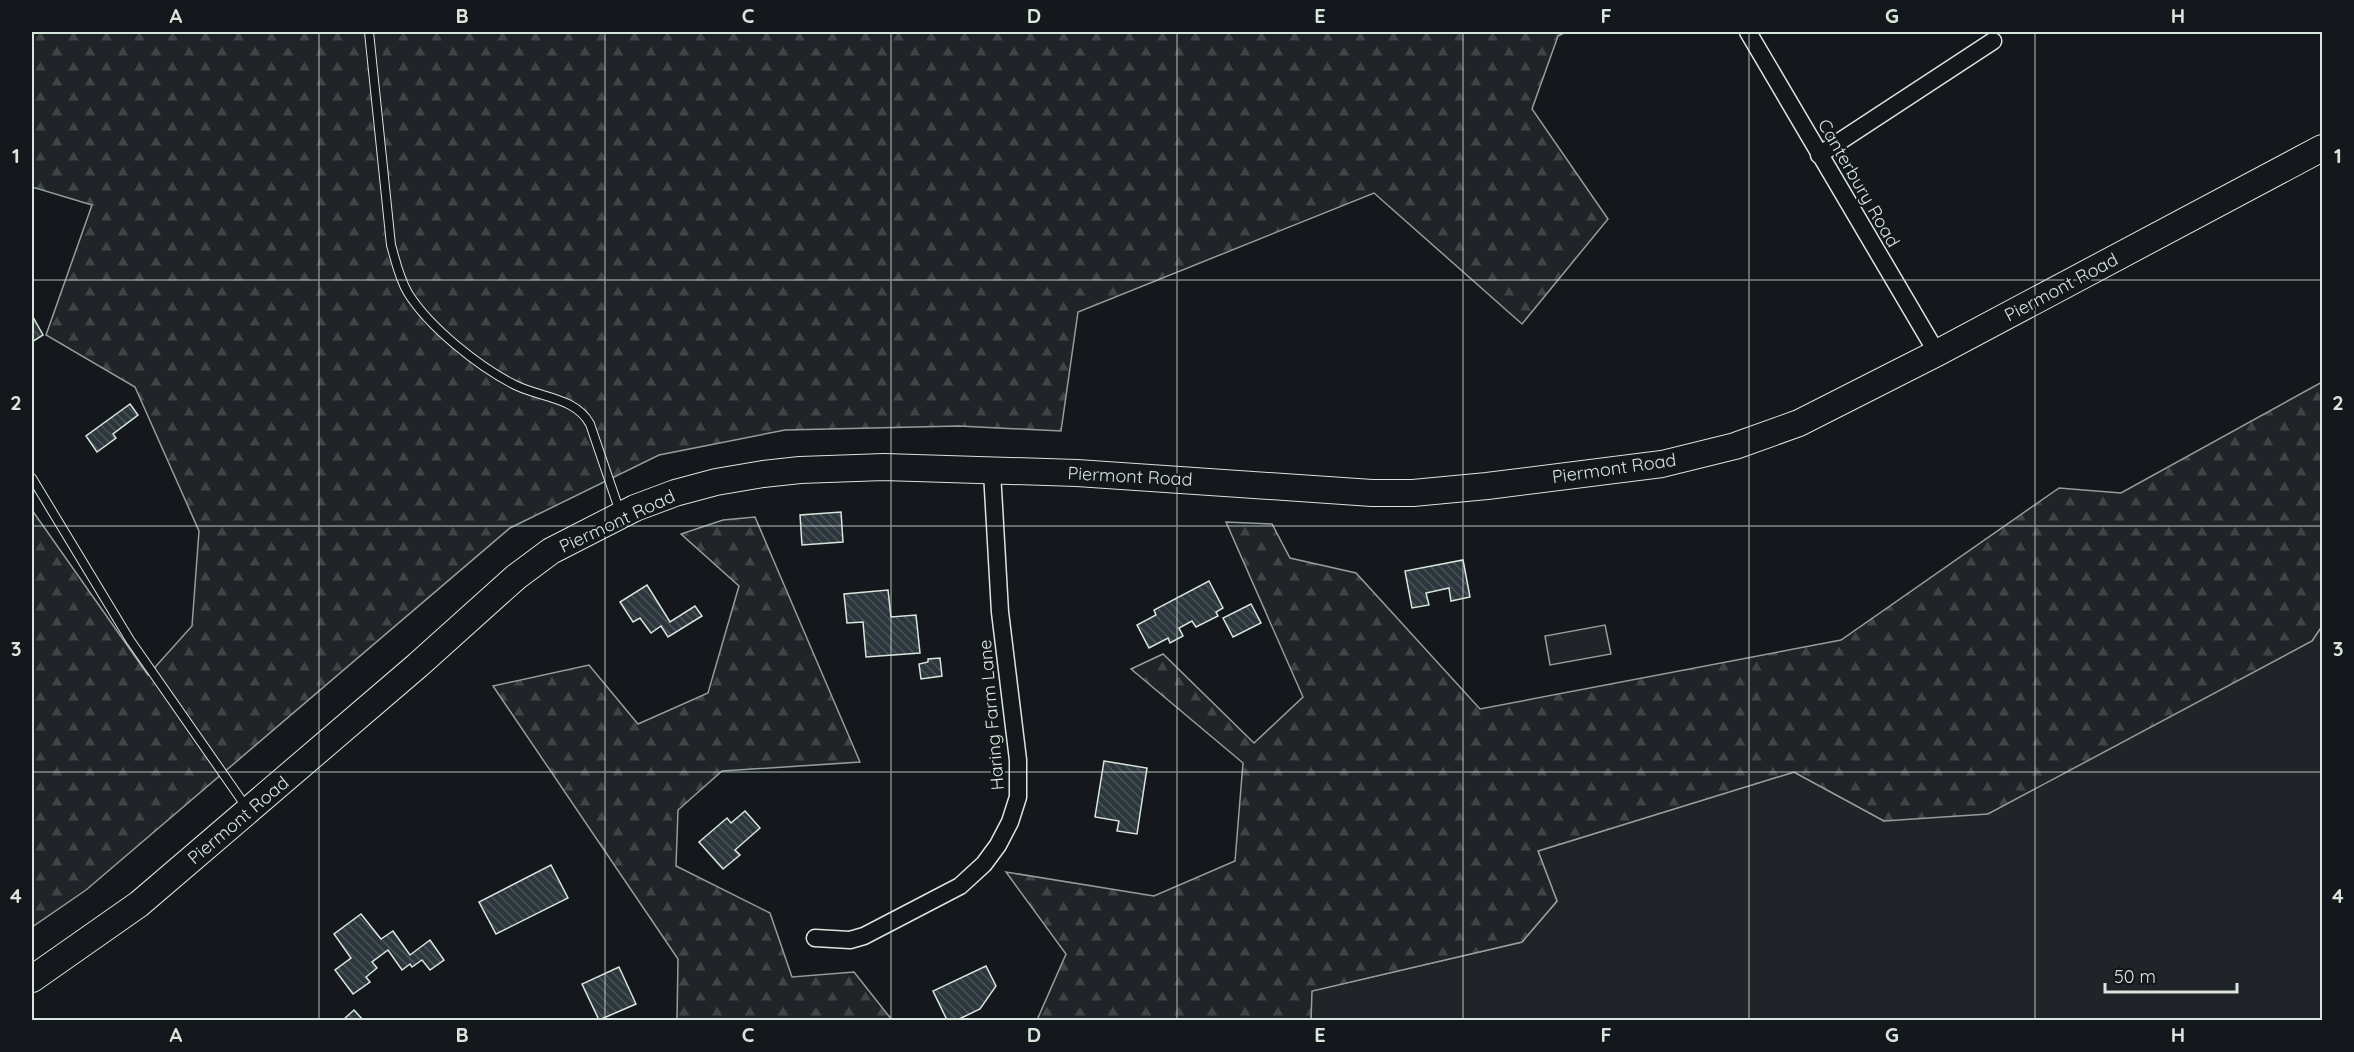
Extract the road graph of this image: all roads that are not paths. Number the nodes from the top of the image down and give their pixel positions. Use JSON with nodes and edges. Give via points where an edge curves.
{"nodes":[{"id":1,"x":369,"y":32,"type":"edge"},
{"id":2,"x":1748,"y":32,"type":"edge"},
{"id":3,"x":1993,"y":40,"type":"dead end"},
{"id":4,"x":2322,"y":148,"type":"edge"},
{"id":5,"x":1819,"y":155,"type":"junction"},
{"id":6,"x":1936,"y":353,"type":"junction"},
{"id":7,"x":992,"y":472,"type":"junction"},
{"id":8,"x":32,"y":478,"type":"edge"},
{"id":9,"x":621,"y":515,"type":"junction"},
{"id":10,"x":249,"y":811,"type":"junction"},
{"id":11,"x":815,"y":938,"type":"dead end"},
{"id":12,"x":32,"y":979,"type":"edge"}],
"edges":[{"from":1,"to":9,"type":"lane","via":[[398,273],[437,328],[494,372],[515,385],[576,407],[585,415]]},
{"from":2,"to":5,"type":"street","name":"Canterbury Road"},
{"from":3,"to":5,"type":"street"},
{"from":4,"to":6,"type":"main road","name":"Piermont Road"},
{"from":5,"to":6,"type":"street","name":"Canterbury Road"},
{"from":6,"to":7,"type":"main road","name":"Piermont Road","via":[[1799,423],[1735,446],[1662,464],[1413,493],[1077,472]]},
{"from":7,"to":9,"type":"main road","name":"Piermont Road","via":[[884,467],[763,474],[675,493]]},
{"from":7,"to":11,"type":"street","name":"Haring Farm Lane","via":[[1000,612],[1018,760],[1018,797],[1010,822],[984,864],[960,886],[864,936],[849,940]]},
{"from":8,"to":10,"type":"lane","via":[[130,640]]},
{"from":9,"to":10,"type":"main road","name":"Piermont Road","via":[[550,551],[516,578]]},
{"from":10,"to":12,"type":"main road","name":"Piermont Road","via":[[139,904]]}]}
